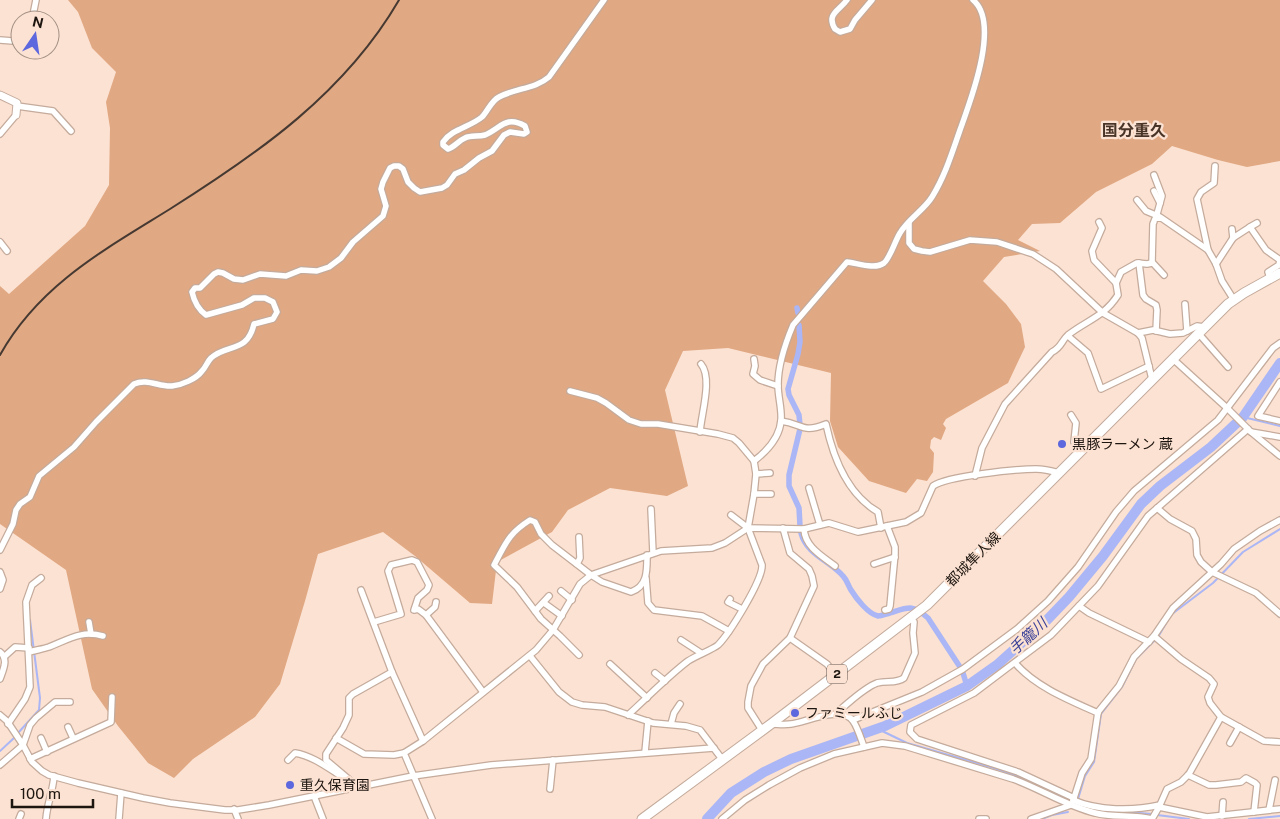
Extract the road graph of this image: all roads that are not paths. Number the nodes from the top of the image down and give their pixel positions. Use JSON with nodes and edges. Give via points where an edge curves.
{"nodes":[{"id":1,"x":604,"y":0,"type":"edge"},
{"id":2,"x":847,"y":0,"type":"edge"},
{"id":3,"x":872,"y":0,"type":"edge"},
{"id":4,"x":973,"y":0,"type":"edge"},
{"id":5,"x":0,"y":94,"type":"edge"},
{"id":6,"x":17,"y":106,"type":"junction"},
{"id":7,"x":16,"y":115,"type":"joint"},
{"id":8,"x":71,"y":131,"type":"dead end"},
{"id":9,"x":0,"y":134,"type":"edge"},
{"id":10,"x":1215,"y":166,"type":"dead end"},
{"id":11,"x":1154,"y":175,"type":"dead end"},
{"id":12,"x":1154,"y":191,"type":"dead end"},
{"id":13,"x":1137,"y":200,"type":"dead end"},
{"id":14,"x":1160,"y":202,"type":"junction"},
{"id":15,"x":1158,"y":217,"type":"junction"},
{"id":16,"x":1100,"y":222,"type":"dead end"},
{"id":17,"x":909,"y":223,"type":"junction"},
{"id":18,"x":1257,"y":223,"type":"dead end"},
{"id":19,"x":1250,"y":227,"type":"junction"},
{"id":20,"x":1232,"y":229,"type":"dead end"},
{"id":21,"x":1233,"y":238,"type":"junction"},
{"id":22,"x":0,"y":242,"type":"edge"},
{"id":23,"x":1208,"y":250,"type":"junction"},
{"id":24,"x":7,"y":251,"type":"dead end"},
{"id":25,"x":1152,"y":262,"type":"junction"},
{"id":26,"x":1139,"y":264,"type":"junction"},
{"id":27,"x":1216,"y":264,"type":"junction"},
{"id":28,"x":1280,"y":273,"type":"edge"},
{"id":29,"x":1164,"y":275,"type":"dead end"},
{"id":30,"x":1270,"y":278,"type":"junction"},
{"id":31,"x":1116,"y":283,"type":"junction"},
{"id":32,"x":1234,"y":300,"type":"junction"},
{"id":33,"x":1185,"y":304,"type":"dead end"},
{"id":34,"x":1103,"y":313,"type":"junction"},
{"id":35,"x":1202,"y":330,"type":"junction"},
{"id":36,"x":1156,"y":331,"type":"junction"},
{"id":37,"x":1187,"y":331,"type":"junction"},
{"id":38,"x":1138,"y":333,"type":"junction"},
{"id":39,"x":1068,"y":336,"type":"junction"},
{"id":40,"x":1280,"y":343,"type":"edge"},
{"id":41,"x":754,"y":359,"type":"dead end"},
{"id":42,"x":1173,"y":359,"type":"junction"},
{"id":43,"x":701,"y":364,"type":"dead end"},
{"id":44,"x":1149,"y":366,"type":"junction"},
{"id":45,"x":1228,"y":367,"type":"dead end"},
{"id":46,"x":1152,"y":379,"type":"junction"},
{"id":47,"x":1280,"y":382,"type":"edge"},
{"id":48,"x":778,"y":386,"type":"junction"},
{"id":49,"x":570,"y":391,"type":"dead end"},
{"id":50,"x":1227,"y":408,"type":"junction"},
{"id":51,"x":1071,"y":415,"type":"dead end"},
{"id":52,"x":781,"y":421,"type":"junction"},
{"id":53,"x":1280,"y":421,"type":"edge"},
{"id":54,"x":1248,"y":429,"type":"junction"},
{"id":55,"x":700,"y":432,"type":"junction"},
{"id":56,"x":1280,"y":437,"type":"edge"},
{"id":57,"x":1079,"y":453,"type":"junction"},
{"id":58,"x":1280,"y":456,"type":"edge"},
{"id":59,"x":754,"y":461,"type":"junction"},
{"id":60,"x":770,"y":473,"type":"dead end"},
{"id":61,"x":1059,"y":473,"type":"junction"},
{"id":62,"x":756,"y":474,"type":"junction"},
{"id":63,"x":975,"y":476,"type":"junction"},
{"id":64,"x":809,"y":488,"type":"dead end"},
{"id":65,"x":754,"y":494,"type":"junction"},
{"id":66,"x":771,"y":494,"type":"dead end"},
{"id":67,"x":1157,"y":508,"type":"junction"},
{"id":68,"x":650,"y":509,"type":"dead end"},
{"id":69,"x":731,"y":515,"type":"dead end"},
{"id":70,"x":1280,"y":520,"type":"edge"},
{"id":71,"x":820,"y":525,"type":"junction"},
{"id":72,"x":884,"y":527,"type":"junction"},
{"id":73,"x":748,"y":528,"type":"junction"},
{"id":74,"x":783,"y":528,"type":"junction"},
{"id":75,"x":804,"y":529,"type":"junction"},
{"id":76,"x":579,"y":537,"type":"dead end"},
{"id":77,"x":0,"y":550,"type":"edge"},
{"id":78,"x":650,"y":554,"type":"junction"},
{"id":79,"x":895,"y":557,"type":"junction"},
{"id":80,"x":578,"y":564,"type":"junction"},
{"id":81,"x":874,"y":564,"type":"dead end"},
{"id":82,"x":835,"y":566,"type":"dead end"},
{"id":83,"x":0,"y":572,"type":"edge"},
{"id":84,"x":1212,"y":572,"type":"junction"},
{"id":85,"x":591,"y":575,"type":"junction"},
{"id":86,"x":41,"y":578,"type":"dead end"},
{"id":87,"x":646,"y":578,"type":"junction"},
{"id":88,"x":0,"y":589,"type":"edge"},
{"id":89,"x":360,"y":590,"type":"dead end"},
{"id":90,"x":560,"y":591,"type":"dead end"},
{"id":91,"x":549,"y":596,"type":"dead end"},
{"id":92,"x":730,"y":599,"type":"dead end"},
{"id":93,"x":572,"y":600,"type":"junction"},
{"id":94,"x":436,"y":602,"type":"dead end"},
{"id":95,"x":544,"y":603,"type":"junction"},
{"id":96,"x":1079,"y":606,"type":"junction"},
{"id":97,"x":742,"y":609,"type":"junction"},
{"id":98,"x":414,"y":610,"type":"junction"},
{"id":99,"x":885,"y":610,"type":"dead end"},
{"id":100,"x":535,"y":612,"type":"junction"},
{"id":101,"x":401,"y":614,"type":"junction"},
{"id":102,"x":1280,"y":614,"type":"edge"},
{"id":103,"x":426,"y":615,"type":"junction"},
{"id":104,"x":562,"y":616,"type":"junction"},
{"id":105,"x":912,"y":617,"type":"junction"},
{"id":106,"x":89,"y":622,"type":"dead end"},
{"id":107,"x":374,"y":622,"type":"junction"},
{"id":108,"x":101,"y":628,"type":"dead end"},
{"id":109,"x":553,"y":630,"type":"junction"},
{"id":110,"x":729,"y":631,"type":"junction"},
{"id":111,"x":92,"y":634,"type":"junction"},
{"id":112,"x":104,"y":636,"type":"dead end"},
{"id":113,"x":790,"y":638,"type":"junction"},
{"id":114,"x":1157,"y":638,"type":"junction"},
{"id":115,"x":682,"y":640,"type":"dead end"},
{"id":116,"x":1149,"y":642,"type":"junction"},
{"id":117,"x":32,"y":650,"type":"junction"},
{"id":118,"x":701,"y":653,"type":"junction"},
{"id":119,"x":2,"y":654,"type":"edge"},
{"id":120,"x":579,"y":655,"type":"dead end"},
{"id":121,"x":530,"y":656,"type":"junction"},
{"id":122,"x":1017,"y":662,"type":"junction"},
{"id":123,"x":610,"y":664,"type":"dead end"},
{"id":124,"x":392,"y":672,"type":"junction"},
{"id":125,"x":654,"y":673,"type":"dead end"},
{"id":126,"x":836,"y":675,"type":"junction"},
{"id":127,"x":0,"y":679,"type":"edge"},
{"id":128,"x":665,"y":681,"type":"junction"},
{"id":129,"x":483,"y":692,"type":"junction"},
{"id":130,"x":112,"y":697,"type":"dead end"},
{"id":131,"x":647,"y":698,"type":"junction"},
{"id":132,"x":70,"y":702,"type":"dead end"},
{"id":133,"x":680,"y":704,"type":"dead end"},
{"id":134,"x":1099,"y":711,"type":"junction"},
{"id":135,"x":840,"y":714,"type":"junction"},
{"id":136,"x":0,"y":715,"type":"edge"},
{"id":137,"x":628,"y":715,"type":"junction"},
{"id":138,"x":1221,"y":717,"type":"junction"},
{"id":139,"x":853,"y":720,"type":"junction"},
{"id":140,"x":648,"y":721,"type":"junction"},
{"id":141,"x":8,"y":724,"type":"junction"},
{"id":142,"x":670,"y":724,"type":"junction"},
{"id":143,"x":771,"y":724,"type":"junction"},
{"id":144,"x":68,"y":727,"type":"dead end"},
{"id":145,"x":1239,"y":727,"type":"junction"},
{"id":146,"x":762,"y":730,"type":"junction"},
{"id":147,"x":42,"y":738,"type":"dead end"},
{"id":148,"x":73,"y":738,"type":"junction"},
{"id":149,"x":336,"y":738,"type":"junction"},
{"id":150,"x":423,"y":741,"type":"junction"},
{"id":151,"x":1280,"y":742,"type":"edge"},
{"id":152,"x":1230,"y":743,"type":"dead end"},
{"id":153,"x":23,"y":745,"type":"junction"},
{"id":154,"x":864,"y":746,"type":"junction"},
{"id":155,"x":714,"y":748,"type":"junction"},
{"id":156,"x":48,"y":752,"type":"junction"},
{"id":157,"x":644,"y":752,"type":"junction"},
{"id":158,"x":404,"y":753,"type":"junction"},
{"id":159,"x":30,"y":759,"type":"junction"},
{"id":160,"x":722,"y":759,"type":"junction"},
{"id":161,"x":288,"y":760,"type":"dead end"},
{"id":162,"x":553,"y":760,"type":"junction"},
{"id":163,"x":0,"y":765,"type":"edge"},
{"id":164,"x":1188,"y":775,"type":"junction"},
{"id":165,"x":54,"y":776,"type":"junction"},
{"id":166,"x":413,"y":776,"type":"junction"},
{"id":167,"x":1276,"y":780,"type":"dead end"},
{"id":168,"x":352,"y":783,"type":"junction"},
{"id":169,"x":358,"y":787,"type":"junction"},
{"id":170,"x":550,"y":789,"type":"dead end"},
{"id":171,"x":120,"y":793,"type":"junction"},
{"id":172,"x":314,"y":796,"type":"junction"},
{"id":173,"x":1073,"y":801,"type":"junction"},
{"id":174,"x":1223,"y":802,"type":"dead end"},
{"id":175,"x":1159,"y":807,"type":"junction"},
{"id":176,"x":234,"y":809,"type":"junction"},
{"id":177,"x":1280,"y":809,"type":"edge"},
{"id":178,"x":1269,"y":810,"type":"junction"},
{"id":179,"x":1254,"y":812,"type":"junction"},
{"id":180,"x":1224,"y":817,"type":"edge"},
{"id":181,"x":46,"y":819,"type":"edge"},
{"id":182,"x":118,"y":819,"type":"edge"},
{"id":183,"x":238,"y":819,"type":"edge"},
{"id":184,"x":323,"y":819,"type":"edge"},
{"id":185,"x":432,"y":819,"type":"edge"},
{"id":186,"x":642,"y":819,"type":"edge"},
{"id":187,"x":722,"y":819,"type":"edge"},
{"id":188,"x":979,"y":819,"type":"edge"},
{"id":189,"x":986,"y":819,"type":"edge"},
{"id":190,"x":1031,"y":819,"type":"edge"},
{"id":191,"x":1152,"y":819,"type":"edge"}],
"edges":[{"from":1,"to":77,"type":"street","via":[[550,77],[495,100],[480,118],[446,138],[443,145],[451,148],[464,138],[484,135],[510,121],[525,126],[527,132],[504,135],[492,151],[455,174],[442,188],[420,192],[408,182],[403,169],[399,166],[390,168],[382,182],[386,206],[383,216],[353,242],[336,263],[323,270],[304,269],[286,276],[260,274],[240,280],[218,272],[200,288],[195,288],[193,296],[206,315],[254,298],[273,302],[277,312],[273,320],[254,324],[251,334],[242,344],[212,357],[202,372],[191,380],[169,386],[139,381],[134,384],[74,447],[39,476],[30,497],[16,510]]},
{"from":2,"to":3,"type":"street","via":[[832,16],[832,24],[840,32],[850,29]]},
{"from":4,"to":17,"type":"street","via":[[983,16],[981,66],[943,178],[931,199]]},
{"from":5,"to":6,"type":"street"},
{"from":6,"to":7,"type":"street"},
{"from":6,"to":8,"type":"street","via":[[53,111]]},
{"from":7,"to":9,"type":"street"},
{"from":10,"to":23,"type":"street","via":[[1214,183],[1196,199]]},
{"from":11,"to":14,"type":"street","via":[[1162,196]]},
{"from":12,"to":14,"type":"street"},
{"from":13,"to":15,"type":"street","via":[[1146,211]]},
{"from":14,"to":15,"type":"street"},
{"from":15,"to":23,"type":"street"},
{"from":15,"to":25,"type":"street","via":[[1153,224]]},
{"from":16,"to":31,"type":"street","via":[[1102,228],[1092,251],[1094,260]]},
{"from":17,"to":34,"type":"street","via":[[909,242],[922,252],[970,240],[997,242],[1033,254],[1056,270]]},
{"from":17,"to":48,"type":"street","via":[[901,231],[884,263],[876,267],[847,262],[793,325],[779,367]]},
{"from":18,"to":19,"type":"street"},
{"from":19,"to":21,"type":"street"},
{"from":19,"to":30,"type":"street","via":[[1266,250],[1280,260],[1279,265],[1268,272]]},
{"from":20,"to":21,"type":"street"},
{"from":21,"to":27,"type":"street"},
{"from":22,"to":24,"type":"street"},
{"from":23,"to":27,"type":"street"},
{"from":25,"to":26,"type":"street"},
{"from":25,"to":29,"type":"street"},
{"from":26,"to":31,"type":"street","via":[[1127,267]]},
{"from":26,"to":36,"type":"street","via":[[1144,295],[1156,305]]},
{"from":27,"to":32,"type":"street"},
{"from":28,"to":30,"type":"main road","name":"都城隼人線","number":"2"},
{"from":30,"to":32,"type":"main road","name":"都城隼人線","number":"2"},
{"from":31,"to":34,"type":"street","via":[[1118,295]]},
{"from":32,"to":35,"type":"main road","name":"都城隼人線","number":"2"},
{"from":33,"to":37,"type":"street"},
{"from":34,"to":38,"type":"street"},
{"from":34,"to":39,"type":"street"},
{"from":35,"to":37,"type":"street","via":[[1198,326]]},
{"from":35,"to":42,"type":"main road","name":"都城隼人線","number":"2"},
{"from":35,"to":45,"type":"street"},
{"from":36,"to":37,"type":"street","via":[[1170,334]]},
{"from":36,"to":38,"type":"street"},
{"from":38,"to":44,"type":"street"},
{"from":39,"to":44,"type":"street","via":[[1088,353],[1101,389]]},
{"from":39,"to":63,"type":"street","via":[[1005,404],[980,451]]},
{"from":40,"to":50,"type":"street"},
{"from":41,"to":48,"type":"street","via":[[753,374]]},
{"from":42,"to":46,"type":"main road","name":"都城隼人線","number":"2"},
{"from":42,"to":50,"type":"street"},
{"from":43,"to":55,"type":"street","via":[[706,378]]},
{"from":44,"to":46,"type":"street"},
{"from":46,"to":57,"type":"main road","name":"都城隼人線","number":"2"},
{"from":47,"to":53,"type":"street","via":[[1258,416]]},
{"from":48,"to":52,"type":"street"},
{"from":49,"to":55,"type":"street","via":[[597,398],[629,420],[641,424]]},
{"from":50,"to":54,"type":"street"},
{"from":50,"to":139,"type":"street","via":[[1212,425],[1134,490],[1078,567],[1048,601],[1016,629],[963,669],[922,692]]},
{"from":51,"to":57,"type":"street","via":[[1076,421],[1074,442]]},
{"from":52,"to":59,"type":"street","via":[[770,447]]},
{"from":52,"to":72,"type":"street","via":[[804,428],[818,428],[826,424],[841,469],[863,502],[878,512]]},
{"from":54,"to":56,"type":"street"},
{"from":54,"to":58,"type":"street"},
{"from":54,"to":67,"type":"street"},
{"from":55,"to":59,"type":"street","via":[[732,438]]},
{"from":57,"to":61,"type":"main road","name":"都城隼人線","number":"2"},
{"from":59,"to":62,"type":"street"},
{"from":60,"to":62,"type":"street"},
{"from":61,"to":63,"type":"street","via":[[1027,469]]},
{"from":61,"to":105,"type":"main road","name":"都城隼人線","number":"2"},
{"from":62,"to":65,"type":"street"},
{"from":63,"to":72,"type":"street","via":[[934,485],[919,516]]},
{"from":64,"to":71,"type":"street"},
{"from":65,"to":66,"type":"street"},
{"from":65,"to":73,"type":"street"},
{"from":67,"to":84,"type":"street","via":[[1192,531],[1197,555]]},
{"from":67,"to":96,"type":"street","via":[[1144,520],[1098,586]]},
{"from":68,"to":78,"type":"street"},
{"from":69,"to":73,"type":"street"},
{"from":70,"to":84,"type":"street","via":[[1234,549]]},
{"from":71,"to":72,"type":"street","via":[[831,523],[858,532]]},
{"from":71,"to":75,"type":"street"},
{"from":72,"to":79,"type":"street","via":[[895,547]]},
{"from":73,"to":74,"type":"street"},
{"from":73,"to":78,"type":"street","via":[[725,544],[712,548]]},
{"from":73,"to":97,"type":"street","via":[[762,569]]},
{"from":74,"to":75,"type":"street"},
{"from":74,"to":113,"type":"street","via":[[790,553],[809,569],[814,584]]},
{"from":75,"to":82,"type":"street","via":[[809,545]]},
{"from":76,"to":80,"type":"street"},
{"from":78,"to":85,"type":"street"},
{"from":78,"to":87,"type":"street"},
{"from":79,"to":81,"type":"street"},
{"from":79,"to":99,"type":"street","via":[[890,606]]},
{"from":80,"to":85,"type":"street"},
{"from":80,"to":100,"type":"street","via":[[552,546],[534,522],[530,520],[516,529],[494,565],[517,587]]},
{"from":83,"to":88,"type":"street","via":[[3,580]]},
{"from":84,"to":102,"type":"street","via":[[1256,593]]},
{"from":84,"to":114,"type":"street","via":[[1173,608]]},
{"from":85,"to":87,"type":"street","via":[[631,592],[638,590]]},
{"from":85,"to":93,"type":"street","via":[[580,584]]},
{"from":86,"to":117,"type":"street","via":[[32,585],[26,602]]},
{"from":87,"to":110,"type":"street","via":[[648,603],[654,610],[702,616]]},
{"from":89,"to":107,"type":"street"},
{"from":90,"to":93,"type":"street"},
{"from":91,"to":95,"type":"street"},
{"from":92,"to":97,"type":"street","via":[[728,602]]},
{"from":93,"to":104,"type":"street"},
{"from":94,"to":103,"type":"street"},
{"from":95,"to":100,"type":"street"},
{"from":95,"to":104,"type":"street"},
{"from":96,"to":116,"type":"street"},
{"from":96,"to":122,"type":"street","via":[[1051,635]]},
{"from":97,"to":110,"type":"street"},
{"from":98,"to":101,"type":"street"},
{"from":98,"to":101,"type":"street","via":[[418,598],[429,585],[417,562],[412,560],[391,565],[388,570]]},
{"from":98,"to":103,"type":"street"},
{"from":100,"to":109,"type":"street"},
{"from":101,"to":107,"type":"street"},
{"from":103,"to":129,"type":"street"},
{"from":104,"to":109,"type":"street"},
{"from":105,"to":126,"type":"main road","name":"都城隼人線","number":"2"},
{"from":105,"to":135,"type":"street","via":[[916,650],[904,678],[870,686],[841,709]]},
{"from":106,"to":111,"type":"street"},
{"from":107,"to":124,"type":"street"},
{"from":108,"to":111,"type":"street"},
{"from":109,"to":120,"type":"street"},
{"from":109,"to":121,"type":"street"},
{"from":110,"to":118,"type":"street","via":[[716,646]]},
{"from":111,"to":112,"type":"street"},
{"from":111,"to":117,"type":"street","via":[[71,636],[47,648]]},
{"from":113,"to":126,"type":"street"},
{"from":113,"to":146,"type":"street","via":[[764,664],[751,686],[748,708]]},
{"from":114,"to":116,"type":"street"},
{"from":114,"to":138,"type":"street","via":[[1214,684],[1208,697]]},
{"from":115,"to":118,"type":"street"},
{"from":116,"to":134,"type":"street","via":[[1134,657],[1119,686]]},
{"from":117,"to":119,"type":"street","via":[[15,647]]},
{"from":117,"to":141,"type":"street","via":[[30,687]]},
{"from":118,"to":128,"type":"street"},
{"from":119,"to":127,"type":"street","via":[[6,660]]},
{"from":121,"to":129,"type":"street"},
{"from":121,"to":137,"type":"street","via":[[559,692],[572,702],[606,707]]},
{"from":122,"to":134,"type":"street","via":[[1041,680]]},
{"from":122,"to":173,"type":"street","via":[[974,693],[914,723],[910,732],[922,741],[1018,772]]},
{"from":123,"to":131,"type":"street"},
{"from":124,"to":149,"type":"street","via":[[349,698],[349,715]]},
{"from":124,"to":150,"type":"street"},
{"from":125,"to":128,"type":"street"},
{"from":126,"to":143,"type":"main road","name":"都城隼人線","number":"2"},
{"from":128,"to":131,"type":"street"},
{"from":129,"to":150,"type":"street"},
{"from":130,"to":148,"type":"street","via":[[111,722]]},
{"from":131,"to":137,"type":"street"},
{"from":132,"to":153,"type":"street","via":[[55,702],[36,718]]},
{"from":133,"to":142,"type":"street"},
{"from":134,"to":173,"type":"street","via":[[1092,759],[1082,774]]},
{"from":135,"to":139,"type":"street"},
{"from":135,"to":143,"type":"street","via":[[789,724]]},
{"from":136,"to":141,"type":"street"},
{"from":137,"to":140,"type":"street"},
{"from":138,"to":145,"type":"street"},
{"from":138,"to":164,"type":"street"},
{"from":139,"to":154,"type":"street"},
{"from":140,"to":142,"type":"street"},
{"from":140,"to":157,"type":"street"},
{"from":141,"to":153,"type":"street"},
{"from":142,"to":155,"type":"street","via":[[700,730]]},
{"from":143,"to":146,"type":"main road","name":"都城隼人線","number":"2"},
{"from":144,"to":148,"type":"street"},
{"from":145,"to":151,"type":"street","via":[[1264,741]]},
{"from":145,"to":152,"type":"street"},
{"from":146,"to":160,"type":"main road","name":"都城隼人線","number":"2"},
{"from":147,"to":156,"type":"street"},
{"from":148,"to":156,"type":"street"},
{"from":149,"to":158,"type":"street","via":[[364,754]]},
{"from":149,"to":168,"type":"street","via":[[327,750],[326,760]]},
{"from":150,"to":158,"type":"street"},
{"from":153,"to":159,"type":"street"},
{"from":153,"to":163,"type":"street"},
{"from":154,"to":173,"type":"street","via":[[894,744],[942,756]]},
{"from":154,"to":187,"type":"street","via":[[834,754],[768,784]]},
{"from":155,"to":157,"type":"street"},
{"from":155,"to":160,"type":"street"},
{"from":156,"to":159,"type":"street"},
{"from":157,"to":162,"type":"street"},
{"from":158,"to":166,"type":"street"},
{"from":159,"to":165,"type":"street","via":[[42,771]]},
{"from":160,"to":186,"type":"main road","name":"都城隼人線","number":"2"},
{"from":161,"to":168,"type":"street","via":[[295,753],[302,754]]},
{"from":162,"to":166,"type":"street"},
{"from":162,"to":170,"type":"street"},
{"from":164,"to":175,"type":"street","via":[[1167,789]]},
{"from":164,"to":179,"type":"street","via":[[1209,785],[1249,779],[1256,785]]},
{"from":165,"to":171,"type":"street"},
{"from":165,"to":181,"type":"street"},
{"from":166,"to":169,"type":"street"},
{"from":166,"to":185,"type":"street"},
{"from":167,"to":178,"type":"street"},
{"from":168,"to":169,"type":"street"},
{"from":169,"to":172,"type":"street"},
{"from":171,"to":176,"type":"street","via":[[203,808]]},
{"from":171,"to":182,"type":"street"},
{"from":172,"to":176,"type":"street"},
{"from":172,"to":184,"type":"street"},
{"from":173,"to":175,"type":"street","via":[[1104,807]]},
{"from":173,"to":190,"type":"street"},
{"from":173,"to":191,"type":"street","via":[[1096,814]]},
{"from":174,"to":180,"type":"street"},
{"from":175,"to":180,"type":"street","via":[[1207,817]]},
{"from":175,"to":191,"type":"street"},
{"from":176,"to":183,"type":"street"},
{"from":177,"to":178,"type":"street"},
{"from":178,"to":179,"type":"street"},
{"from":179,"to":180,"type":"street"},
{"from":188,"to":189,"type":"street"}]}
